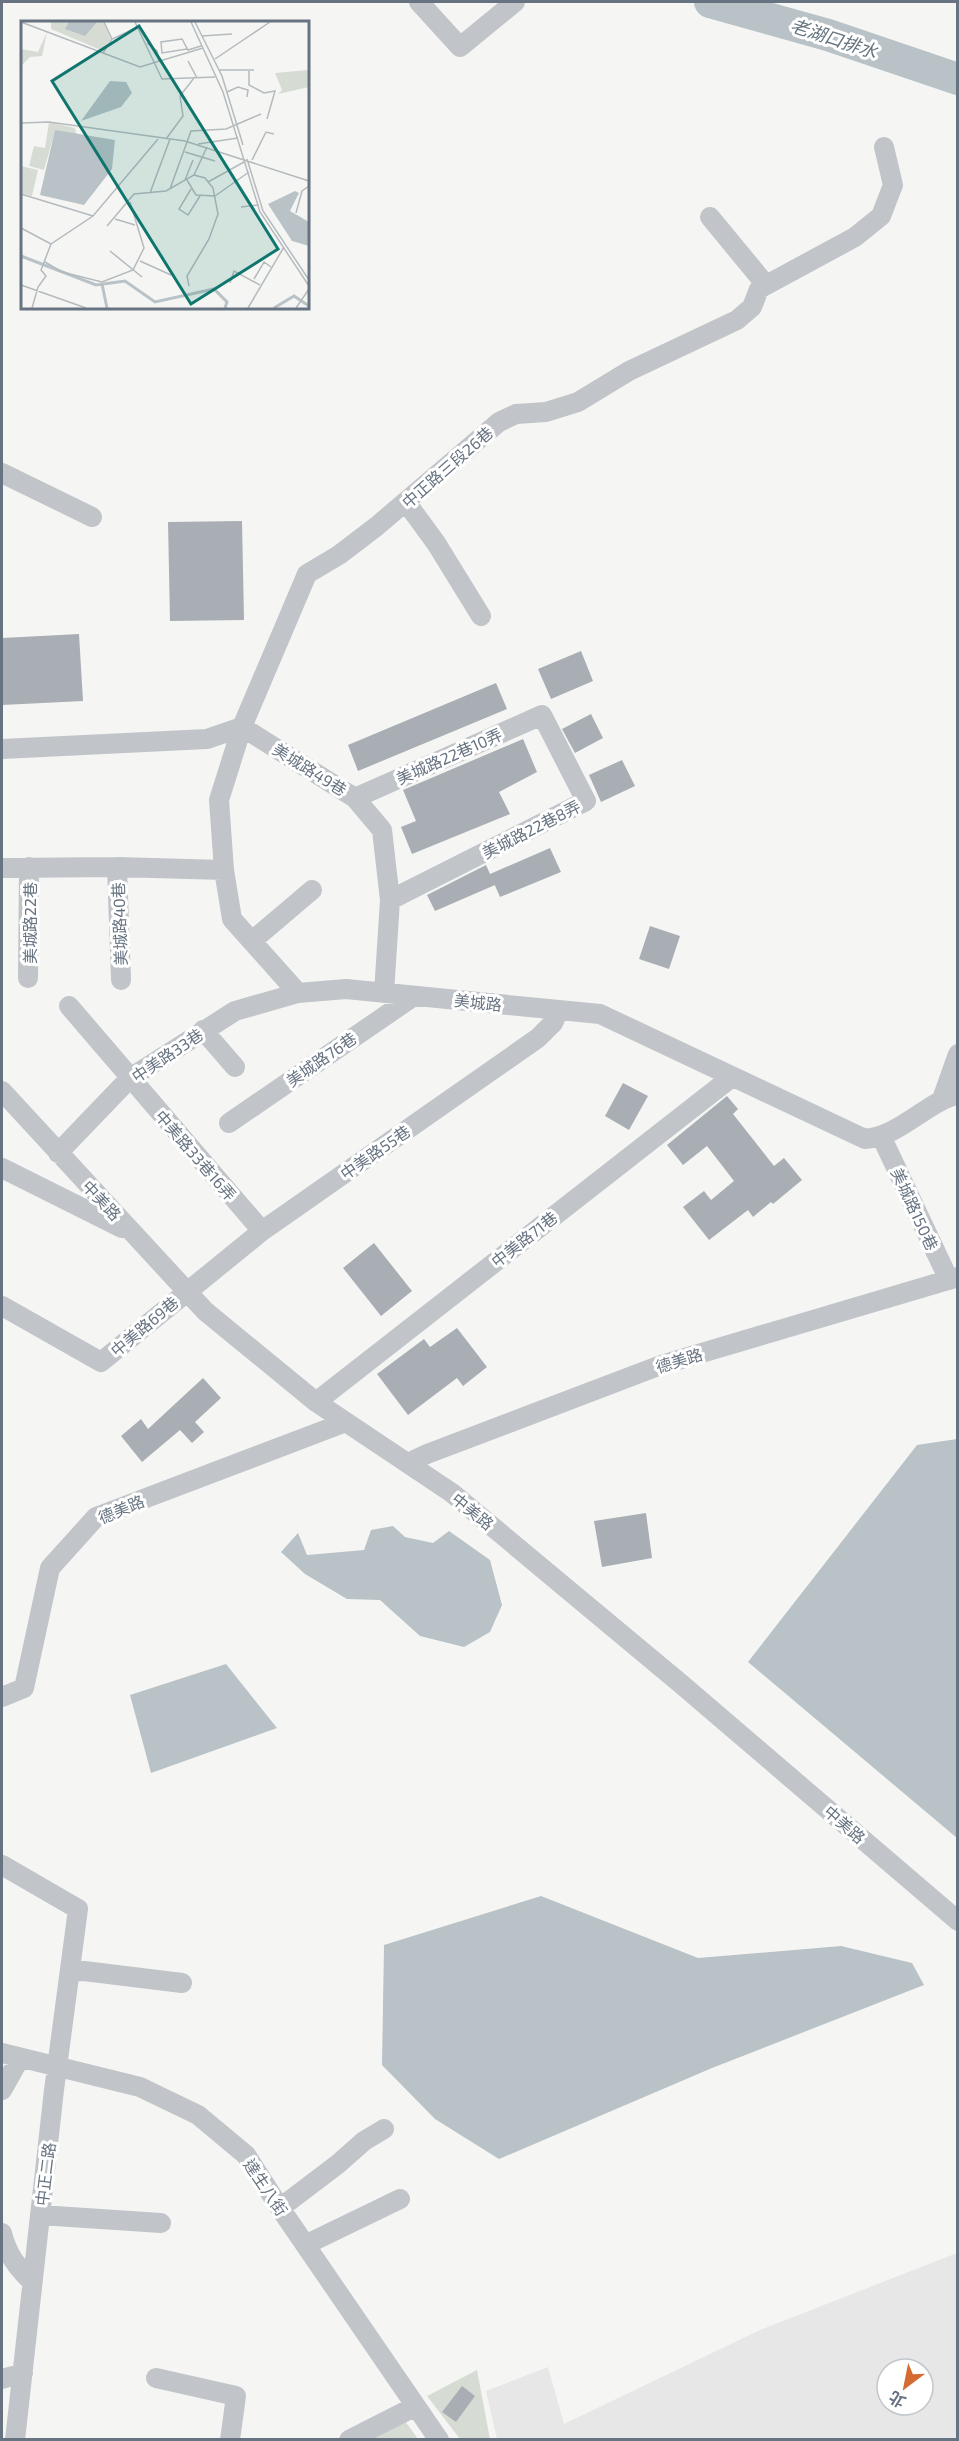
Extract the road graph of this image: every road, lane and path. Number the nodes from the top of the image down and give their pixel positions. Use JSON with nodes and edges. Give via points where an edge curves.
{"nodes":[{"id":1,"x":419,"y":2,"type":"edge"},
{"id":2,"x":515,"y":2,"type":"edge"},
{"id":3,"x":884,"y":147,"type":"dead end"},
{"id":4,"x":710,"y":217,"type":"dead end"},
{"id":5,"x":766,"y":285,"type":"junction"},
{"id":6,"x":2,"y":473,"type":"edge"},
{"id":7,"x":406,"y":502,"type":"junction"},
{"id":8,"x":92,"y":517,"type":"dead end"},
{"id":9,"x":482,"y":616,"type":"dead end"},
{"id":10,"x":542,"y":715,"type":"joint"},
{"id":11,"x":242,"y":727,"type":"junction"},
{"id":12,"x":2,"y":749,"type":"edge"},
{"id":13,"x":355,"y":798,"type":"junction"},
{"id":14,"x":29,"y":867,"type":"junction"},
{"id":15,"x":117,"y":867,"type":"junction"},
{"id":16,"x":2,"y":868,"type":"edge"},
{"id":17,"x":224,"y":870,"type":"junction"},
{"id":18,"x":312,"y":890,"type":"dead end"},
{"id":19,"x":390,"y":900,"type":"junction"},
{"id":20,"x":252,"y":941,"type":"junction"},
{"id":21,"x":28,"y":978,"type":"dead end"},
{"id":22,"x":121,"y":980,"type":"dead end"},
{"id":23,"x":298,"y":993,"type":"junction"},
{"id":24,"x":384,"y":993,"type":"junction"},
{"id":25,"x":414,"y":996,"type":"junction"},
{"id":26,"x":69,"y":1006,"type":"dead end"},
{"id":27,"x":559,"y":1010,"type":"junction"},
{"id":28,"x":203,"y":1030,"type":"junction"},
{"id":29,"x":957,"y":1053,"type":"edge"},
{"id":30,"x":235,"y":1067,"type":"dead end"},
{"id":31,"x":732,"y":1077,"type":"junction"},
{"id":32,"x":130,"y":1078,"type":"junction"},
{"id":33,"x":2,"y":1091,"type":"edge"},
{"id":34,"x":950,"y":1097,"type":"edge"},
{"id":35,"x":229,"y":1123,"type":"dead end"},
{"id":36,"x":882,"y":1138,"type":"junction"},
{"id":37,"x":58,"y":1152,"type":"junction"},
{"id":38,"x":2,"y":1168,"type":"edge"},
{"id":39,"x":262,"y":1231,"type":"junction"},
{"id":40,"x":134,"y":1234,"type":"junction"},
{"id":41,"x":953,"y":1278,"type":"edge"},
{"id":42,"x":186,"y":1291,"type":"junction"},
{"id":43,"x":2,"y":1306,"type":"edge"},
{"id":44,"x":316,"y":1402,"type":"junction"},
{"id":45,"x":346,"y":1422,"type":"junction"},
{"id":46,"x":408,"y":1463,"type":"junction"},
{"id":47,"x":2,"y":1697,"type":"edge"},
{"id":48,"x":2,"y":1866,"type":"edge"},
{"id":49,"x":957,"y":1921,"type":"edge"},
{"id":50,"x":70,"y":1972,"type":"junction"},
{"id":51,"x":182,"y":1983,"type":"dead end"},
{"id":52,"x":11,"y":2055,"type":"edge"},
{"id":53,"x":57,"y":2067,"type":"junction"},
{"id":54,"x":2,"y":2090,"type":"edge"},
{"id":55,"x":384,"y":2129,"type":"dead end"},
{"id":56,"x":400,"y":2199,"type":"dead end"},
{"id":57,"x":280,"y":2208,"type":"junction"},
{"id":58,"x":40,"y":2215,"type":"junction"},
{"id":59,"x":161,"y":2223,"type":"dead end"},
{"id":60,"x":2,"y":2233,"type":"edge"},
{"id":61,"x":305,"y":2245,"type":"junction"},
{"id":62,"x":32,"y":2282,"type":"junction"},
{"id":63,"x":22,"y":2373,"type":"junction"},
{"id":64,"x":156,"y":2378,"type":"dead end"},
{"id":65,"x":2,"y":2379,"type":"edge"},
{"id":66,"x":416,"y":2406,"type":"junction"},
{"id":67,"x":15,"y":2439,"type":"edge"},
{"id":68,"x":230,"y":2439,"type":"edge"},
{"id":69,"x":349,"y":2439,"type":"edge"},
{"id":70,"x":439,"y":2439,"type":"edge"}],
"edges":[{"from":1,"to":2,"type":"street","via":[[460,47]]},
{"from":3,"to":5,"type":"street","name":"中正路三段26巷","via":[[893,185],[881,216],[855,237]]},
{"from":4,"to":5,"type":"street"},
{"from":5,"to":7,"type":"street","name":"中正路三段26巷","via":[[759,288],[752,307],[737,320],[628,371],[578,402],[546,412],[516,414],[500,422]]},
{"from":6,"to":8,"type":"street"},
{"from":7,"to":9,"type":"street"},
{"from":7,"to":11,"type":"street","name":"中正路三段26巷","via":[[339,555],[308,574]]},
{"from":10,"to":13,"type":"street","name":"美城路22巷10弄"},
{"from":10,"to":19,"type":"street","name":"美城路22巷8弄","via":[[586,801]]},
{"from":11,"to":12,"type":"street","via":[[207,739]]},
{"from":11,"to":13,"type":"street","name":"美城路49巷"},
{"from":11,"to":17,"type":"street","name":"中正路三段26巷","via":[[219,800]]},
{"from":13,"to":19,"type":"street","name":"美城路49巷","via":[[382,830]]},
{"from":14,"to":15,"type":"street"},
{"from":14,"to":16,"type":"street"},
{"from":14,"to":21,"type":"street","name":"美城路22巷"},
{"from":15,"to":17,"type":"street"},
{"from":15,"to":22,"type":"street","name":"美城路40巷"},
{"from":17,"to":20,"type":"street","via":[[232,919]]},
{"from":18,"to":20,"type":"street"},
{"from":19,"to":24,"type":"street","name":"美城路49巷"},
{"from":20,"to":23,"type":"street"},
{"from":23,"to":24,"type":"street","name":"美城路","via":[[346,989]]},
{"from":23,"to":28,"type":"street","name":"中美路33巷","via":[[236,1011]]},
{"from":24,"to":25,"type":"street","name":"美城路"},
{"from":25,"to":27,"type":"street","name":"美城路"},
{"from":25,"to":35,"type":"street","name":"美城路76巷"},
{"from":26,"to":32,"type":"street","name":"中美路33巷16弄"},
{"from":27,"to":31,"type":"street","name":"美城路","via":[[600,1014]]},
{"from":27,"to":39,"type":"street","name":"中美路55巷","via":[[538,1038]]},
{"from":28,"to":30,"type":"street"},
{"from":28,"to":32,"type":"street","name":"中美路33巷"},
{"from":29,"to":34,"type":"street"},
{"from":31,"to":36,"type":"street","name":"美城路","via":[[865,1139]]},
{"from":31,"to":44,"type":"street","name":"中美路71巷"},
{"from":32,"to":37,"type":"street","name":"中美路33巷"},
{"from":32,"to":39,"type":"street","name":"中美路33巷16弄"},
{"from":33,"to":37,"type":"street","name":"中美路"},
{"from":34,"to":36,"type":"street"},
{"from":36,"to":41,"type":"street","name":"美城路150巷"},
{"from":37,"to":40,"type":"street","name":"中美路"},
{"from":38,"to":40,"type":"street"},
{"from":39,"to":42,"type":"street","name":"中美路55巷"},
{"from":40,"to":42,"type":"street","name":"中美路"},
{"from":41,"to":46,"type":"street","name":"德美路","via":[[661,1365]]},
{"from":42,"to":43,"type":"street","name":"中美路69巷","via":[[101,1362]]},
{"from":42,"to":44,"type":"street","name":"中美路"},
{"from":44,"to":45,"type":"street","name":"中美路"},
{"from":45,"to":46,"type":"street","name":"中美路"},
{"from":45,"to":47,"type":"street","name":"德美路","via":[[96,1517],[50,1568],[24,1688]]},
{"from":46,"to":49,"type":"street","name":"中美路","via":[[452,1493],[671,1675]]},
{"from":48,"to":50,"type":"street","name":"中正二路","via":[[78,1909]]},
{"from":50,"to":51,"type":"street"},
{"from":50,"to":53,"type":"street","name":"中正二路"},
{"from":52,"to":53,"type":"street","name":"達生八街"},
{"from":52,"to":54,"type":"street"},
{"from":53,"to":57,"type":"street","name":"達生八街","via":[[140,2087],[198,2115],[246,2155]]},
{"from":53,"to":58,"type":"street","name":"中正二路"},
{"from":55,"to":57,"type":"street"},
{"from":56,"to":61,"type":"street"},
{"from":57,"to":61,"type":"street","name":"達生八街"},
{"from":58,"to":59,"type":"street"},
{"from":58,"to":62,"type":"street","name":"中正二路"},
{"from":60,"to":62,"type":"street","via":[[14,2264]]},
{"from":61,"to":66,"type":"street","name":"達生八街"},
{"from":62,"to":63,"type":"street","name":"中正二路"},
{"from":63,"to":65,"type":"street"},
{"from":63,"to":67,"type":"street","name":"中正二路"},
{"from":64,"to":68,"type":"street","via":[[236,2396]]},
{"from":66,"to":69,"type":"street"},
{"from":66,"to":70,"type":"street","name":"達生八街"}]}
